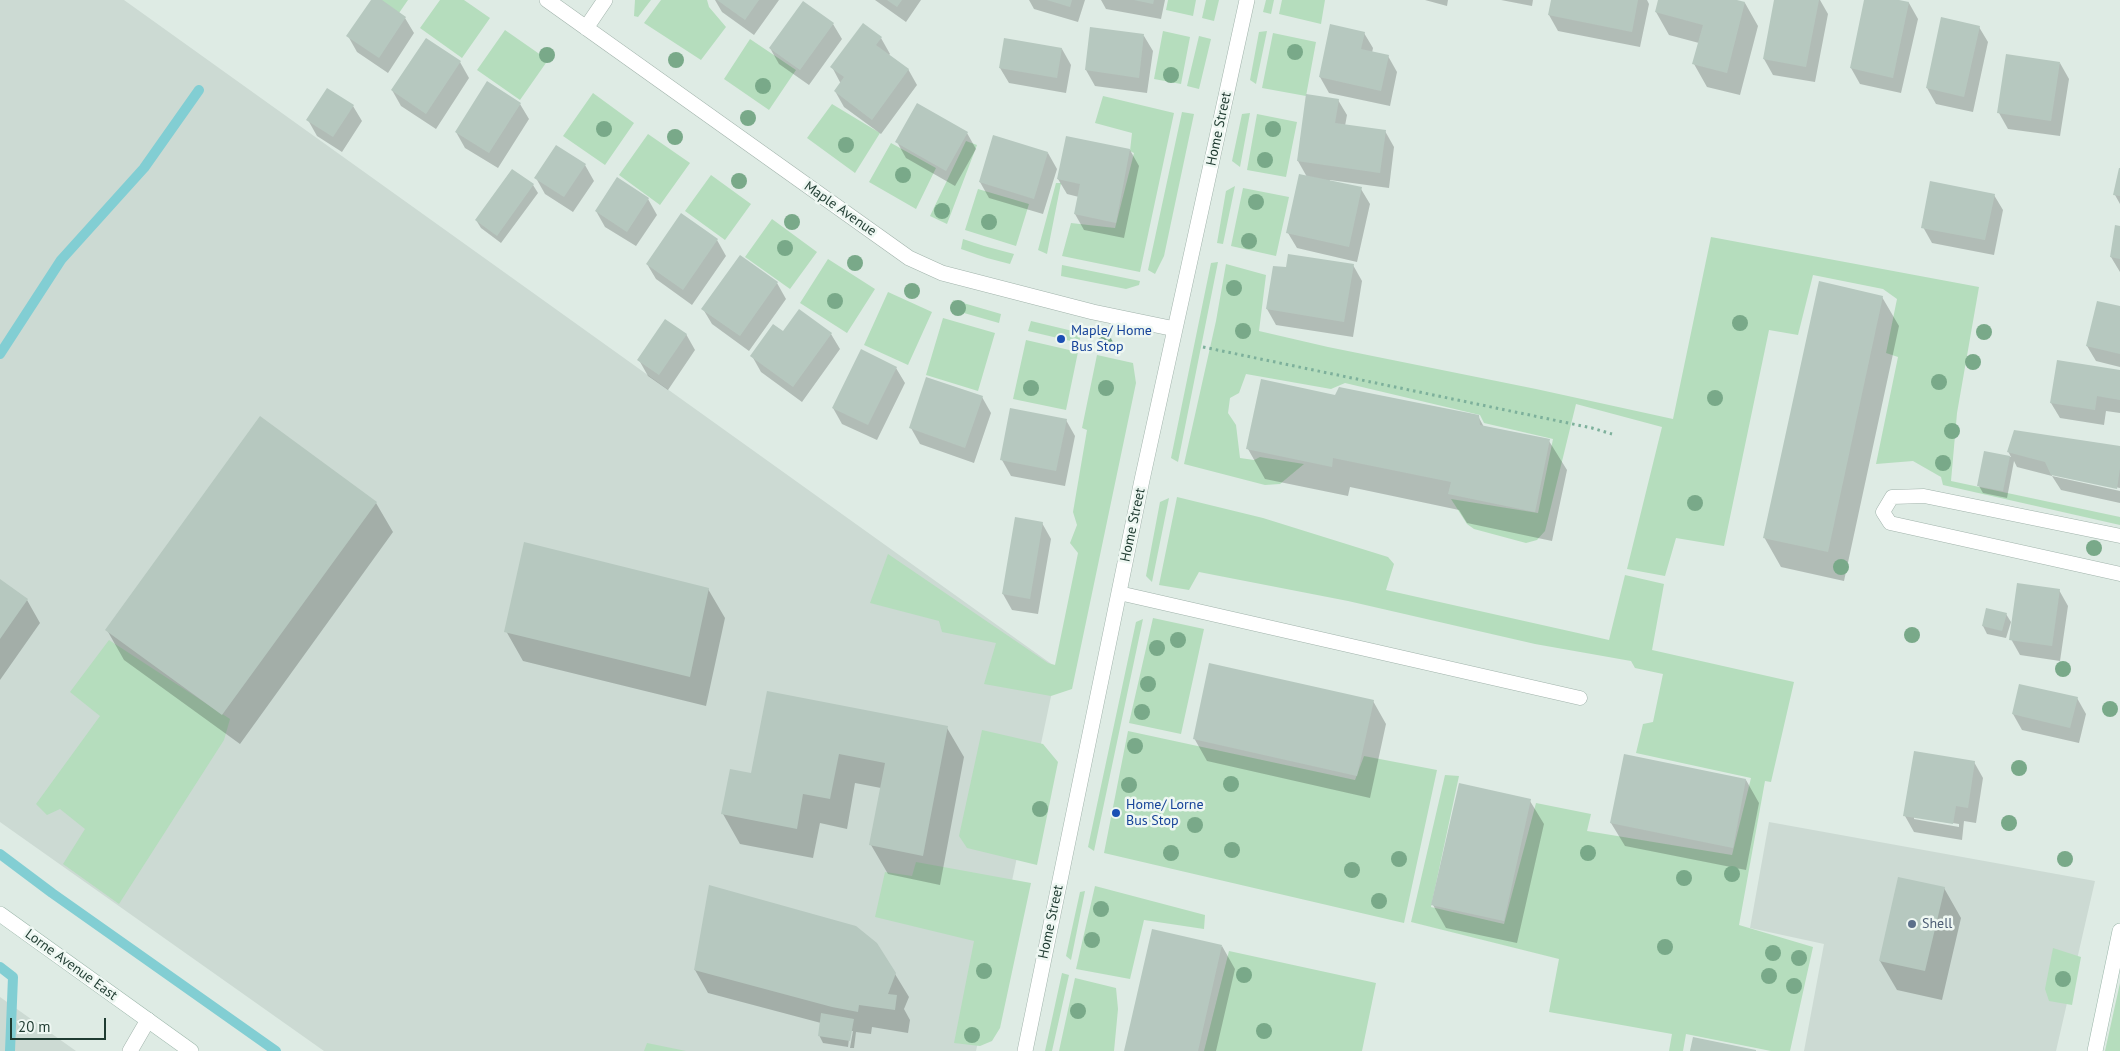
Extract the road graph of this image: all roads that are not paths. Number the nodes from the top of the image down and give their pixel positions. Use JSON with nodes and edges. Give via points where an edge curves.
{"nodes":[{"id":1,"x":547,"y":0,"type":"edge"},
{"id":2,"x":605,"y":0,"type":"edge"},
{"id":3,"x":1247,"y":0,"type":"edge"},
{"id":4,"x":586,"y":28,"type":"junction"},
{"id":5,"x":1175,"y":329,"type":"junction"},
{"id":6,"x":2120,"y":536,"type":"edge"},
{"id":7,"x":2120,"y":574,"type":"edge"},
{"id":8,"x":1119,"y":593,"type":"junction"},
{"id":9,"x":1580,"y":698,"type":"dead end"},
{"id":10,"x":0,"y":914,"type":"edge"},
{"id":11,"x":2120,"y":932,"type":"edge"},
{"id":12,"x":148,"y":1020,"type":"junction"},
{"id":13,"x":130,"y":1051,"type":"edge"},
{"id":14,"x":191,"y":1051,"type":"edge"},
{"id":15,"x":1025,"y":1051,"type":"edge"},
{"id":16,"x":2094,"y":1051,"type":"edge"}],
"edges":[{"from":1,"to":4,"type":"street","name":"Maple Avenue"},
{"from":2,"to":4,"type":"street"},
{"from":3,"to":5,"type":"street","name":"Home Street"},
{"from":4,"to":5,"type":"street","name":"Maple Avenue","via":[[909,258],[942,273],[1093,312]]},
{"from":5,"to":8,"type":"street","name":"Home Street"},
{"from":6,"to":7,"type":"lane","via":[[1924,496],[1892,497],[1883,512],[1890,523]]},
{"from":8,"to":9,"type":"lane"},
{"from":8,"to":15,"type":"street","name":"Home Street"},
{"from":10,"to":12,"type":"street","name":"Lorne Avenue East"},
{"from":11,"to":16,"type":"street"},
{"from":12,"to":13,"type":"street"},
{"from":12,"to":14,"type":"street","name":"Lorne Avenue East"}]}
